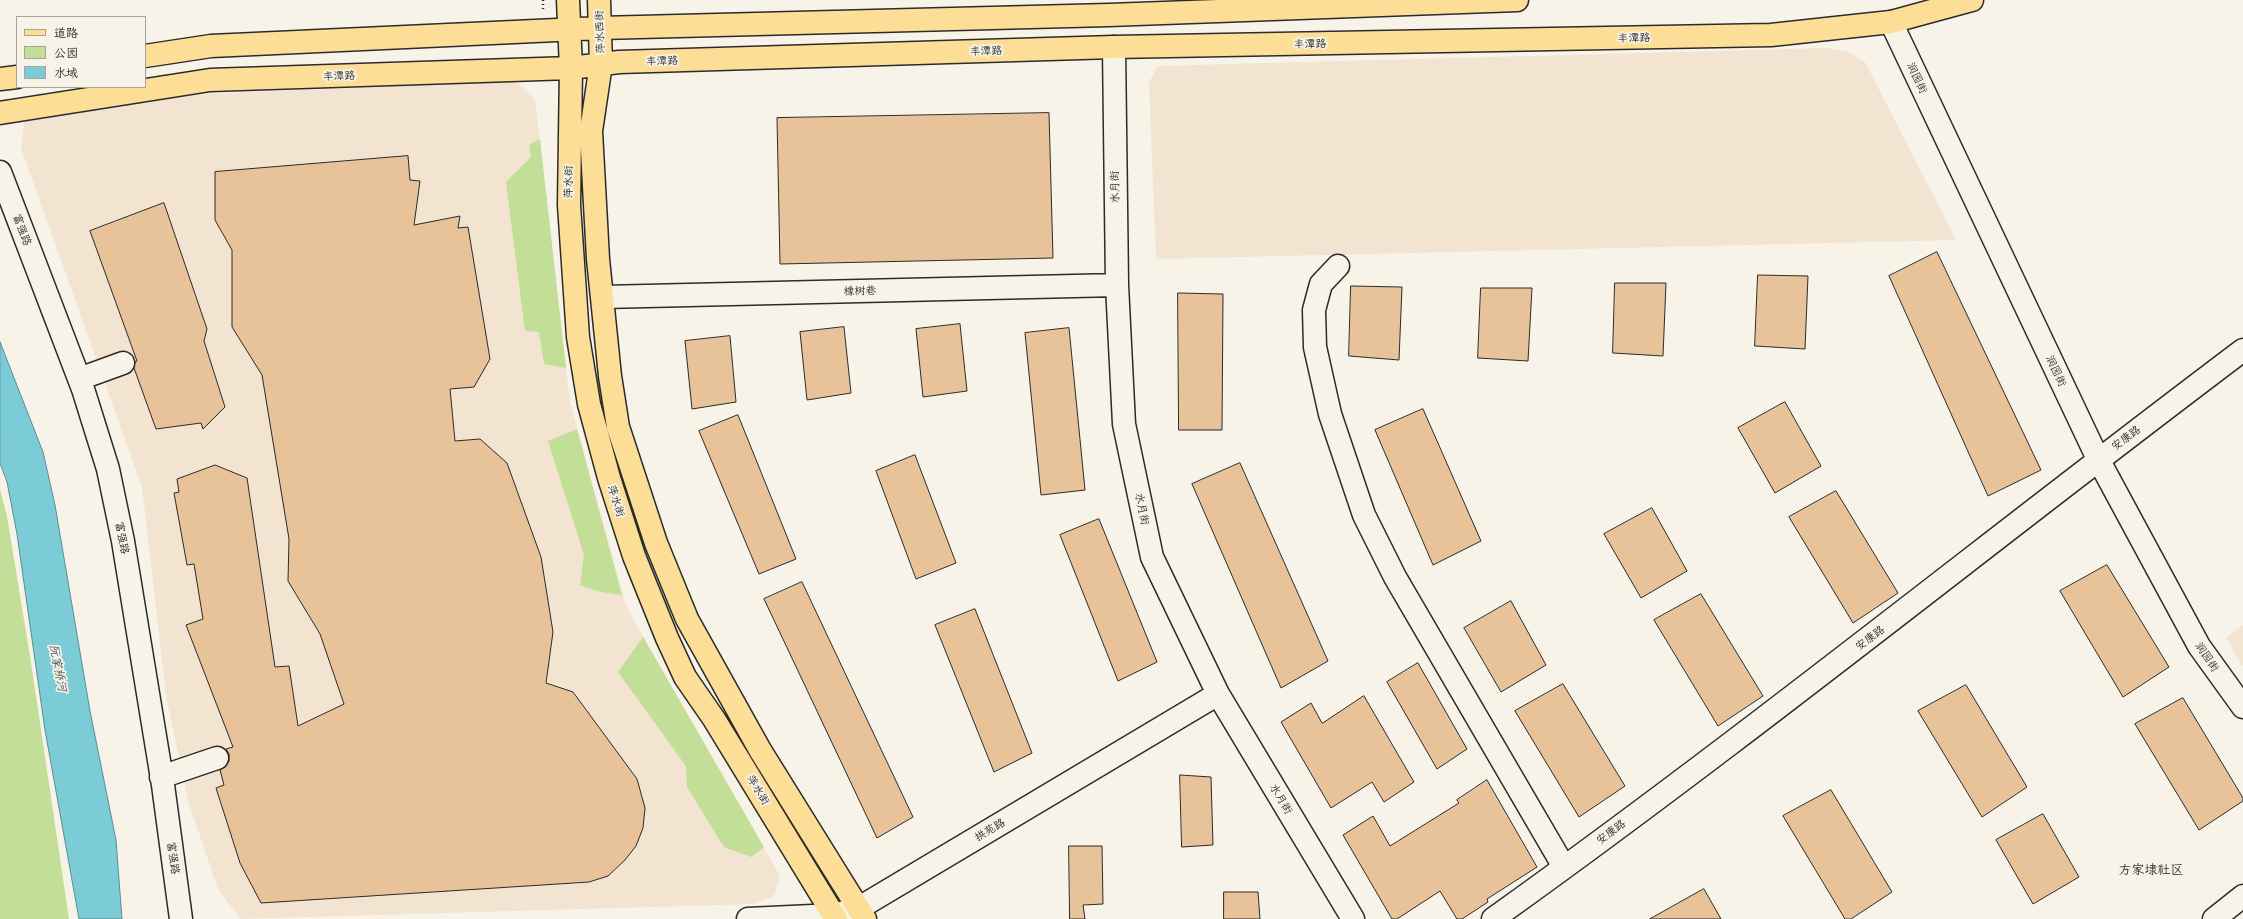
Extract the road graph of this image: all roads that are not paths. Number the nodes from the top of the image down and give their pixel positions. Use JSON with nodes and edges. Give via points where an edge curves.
{"nodes":[{"id":1,"x":568,"y":0,"type":"edge"},
{"id":2,"x":599,"y":0,"type":"edge"},
{"id":3,"x":1517,"y":0,"type":"edge"},
{"id":4,"x":1972,"y":0,"type":"edge"},
{"id":5,"x":1891,"y":22,"type":"junction"},
{"id":6,"x":600,"y":28,"type":"junction"},
{"id":7,"x":569,"y":31,"type":"junction"},
{"id":8,"x":1114,"y":47,"type":"junction"},
{"id":9,"x":146,"y":56,"type":"edge"},
{"id":10,"x":601,"y":64,"type":"junction"},
{"id":11,"x":571,"y":68,"type":"junction"},
{"id":12,"x":16,"y":77,"type":"edge"},
{"id":13,"x":0,"y":79,"type":"edge"},
{"id":14,"x":0,"y":113,"type":"edge"},
{"id":15,"x":0,"y":172,"type":"edge"},
{"id":16,"x":1338,"y":266,"type":"dead end"},
{"id":17,"x":1117,"y":285,"type":"junction"},
{"id":18,"x":603,"y":297,"type":"junction"},
{"id":19,"x":2243,"y":350,"type":"edge"},
{"id":20,"x":123,"y":363,"type":"dead end"},
{"id":21,"x":79,"y":379,"type":"junction"},
{"id":22,"x":2098,"y":459,"type":"junction"},
{"id":23,"x":1218,"y":694,"type":"junction"},
{"id":24,"x":2243,"y":708,"type":"edge"},
{"id":25,"x":218,"y":758,"type":"dead end"},
{"id":26,"x":161,"y":777,"type":"junction"},
{"id":27,"x":1564,"y":867,"type":"junction"},
{"id":28,"x":2243,"y":896,"type":"edge"},
{"id":29,"x":862,"y":913,"type":"edge"},
{"id":30,"x":835,"y":917,"type":"edge"},
{"id":31,"x":181,"y":919,"type":"edge"},
{"id":32,"x":748,"y":919,"type":"edge"},
{"id":33,"x":1354,"y":919,"type":"edge"},
{"id":34,"x":1493,"y":919,"type":"edge"},
{"id":35,"x":2214,"y":919,"type":"edge"}],
"edges":[{"from":1,"to":7,"type":"main road"},
{"from":2,"to":6,"type":"main road","name":"萍水西街"},
{"from":3,"to":6,"type":"main road","via":[[1110,15]]},
{"from":4,"to":5,"type":"main road","name":"丰潭路"},
{"from":5,"to":8,"type":"main road","name":"丰潭路","via":[[1771,35]]},
{"from":5,"to":22,"type":"street","name":"润园街"},
{"from":6,"to":7,"type":"main road"},
{"from":6,"to":10,"type":"main road","name":"萍水西街"},
{"from":7,"to":9,"type":"main road","via":[[211,46]]},
{"from":7,"to":11,"type":"main road","name":"萍水街"},
{"from":8,"to":10,"type":"main road","name":"丰潭路"},
{"from":8,"to":17,"type":"street","name":"水月街"},
{"from":10,"to":11,"type":"main road","name":"丰潭路"},
{"from":10,"to":18,"type":"main road","name":"萍水街","via":[[591,130],[598,259]]},
{"from":11,"to":14,"type":"main road","name":"丰潭路","via":[[210,80]]},
{"from":11,"to":30,"type":"main road","name":"萍水街","via":[[569,205],[578,337],[589,404],[609,478],[634,556],[685,677],[714,719]]},
{"from":12,"to":13,"type":"main road"},
{"from":15,"to":21,"type":"street","name":"富强路"},
{"from":16,"to":27,"type":"street","via":[[1321,284],[1314,310],[1315,347],[1330,414],[1364,515],[1395,577]]},
{"from":17,"to":18,"type":"street","name":"橡树巷"},
{"from":17,"to":23,"type":"street","name":"水月街","via":[[1124,424],[1152,557]]},
{"from":18,"to":29,"type":"main road","name":"萍水街","via":[[610,376],[618,426],[656,543],[687,618],[760,750]]},
{"from":19,"to":22,"type":"street","name":"安康路"},
{"from":20,"to":21,"type":"street"},
{"from":21,"to":26,"type":"street","name":"富强路","via":[[111,483],[123,541]]},
{"from":22,"to":24,"type":"street","name":"润园街","via":[[2199,646]]},
{"from":22,"to":27,"type":"street","name":"安康路","via":[[1908,609]]},
{"from":23,"to":29,"type":"street","name":"拱苑路"},
{"from":23,"to":33,"type":"street","name":"水月街"},
{"from":25,"to":26,"type":"street"},
{"from":26,"to":31,"type":"street","name":"富强路"},
{"from":27,"to":34,"type":"street","name":"安康路"},
{"from":28,"to":35,"type":"street"},
{"from":29,"to":30,"type":"street","name":"拱苑路"},
{"from":30,"to":32,"type":"street","name":"拱苑路"}]}
